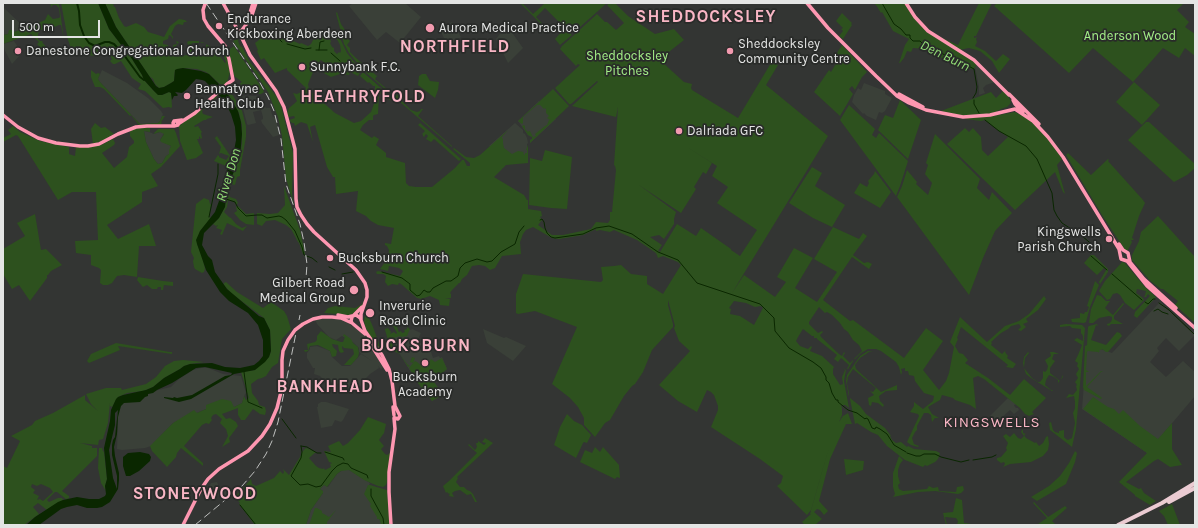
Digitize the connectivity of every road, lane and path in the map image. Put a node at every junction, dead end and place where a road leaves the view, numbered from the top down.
1 (254, 3) edge
2 (807, 3) edge
3 (906, 3) edge
4 (206, 4) edge
5 (222, 4) edge
6 (238, 28) junction
7 (240, 36) junction
8 (1009, 94) junction
9 (1014, 107) junction
10 (3, 115) edge
11 (1042, 128) junction
12 (1125, 252) junction
13 (1120, 255) junction
14 (1128, 257) junction
15 (1125, 261) junction
16 (364, 306) junction
17 (354, 315) junction
18 (361, 320) junction
19 (353, 324) junction
20 (1195, 327) edge
21 (367, 335) junction
22 (280, 396) junction
23 (397, 416) junction
24 (1195, 484) edge
25 (183, 525) edge
26 (392, 525) edge
27 (1118, 525) edge
28 (1123, 525) edge

1 - 6 main road
1 - 7 main road
2 - 9 main road
3 - 8 main road
4 - 10 main road
5 - 6 main road
5 - 7 main road
6 - 7 main road
7 - 16 main road
7 - 17 main road
8 - 9 main road
8 - 11 main road
9 - 11 main road
9 - 13 main road
11 - 12 main road
12 - 13 main road
12 - 14 main road
13 - 15 main road
14 - 15 main road
14 - 20 main road
15 - 20 main road
16 - 18 main road
16 - 21 main road
17 - 18 main road
17 - 19 main road
17 - 22 main road
18 - 19 main road
18 - 21 main road
19 - 22 main road
19 - 23 main road
21 - 23 main road
22 - 25 main road
23 - 26 main road
24 - 27 highway
24 - 28 highway

